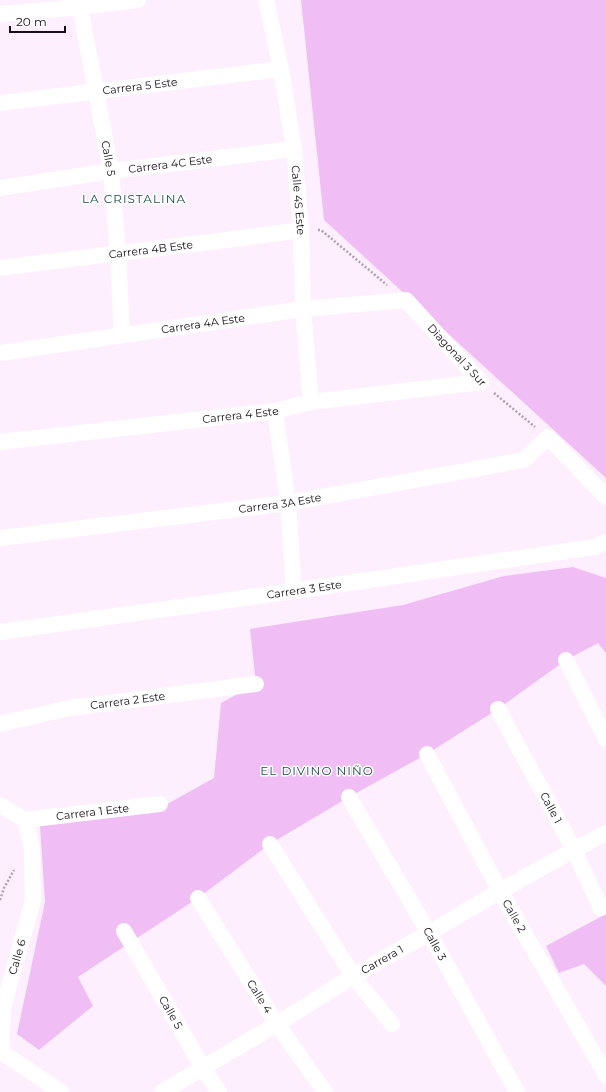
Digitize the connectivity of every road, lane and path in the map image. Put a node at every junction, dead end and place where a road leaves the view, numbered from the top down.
1 (138, 0) edge
2 (266, 0) edge
3 (80, 7) junction
4 (0, 14) edge
5 (281, 69) junction
6 (97, 92) junction
7 (0, 103) edge
8 (294, 149) junction
9 (111, 171) junction
10 (0, 188) edge
11 (301, 230) junction
12 (118, 253) junction
13 (0, 268) edge
14 (406, 300) junction
15 (303, 309) junction
16 (122, 335) junction
17 (0, 354) edge
18 (481, 382) junction
19 (311, 402) junction
20 (275, 411) junction
21 (548, 437) junction
22 (0, 442) edge
23 (606, 496) edge
24 (288, 503) junction
25 (0, 538) edge
26 (606, 542) edge
27 (294, 591) junction
28 (0, 632) edge
29 (566, 660) dead end
30 (256, 684) dead end
31 (498, 709) dead end
32 (0, 724) edge
33 (606, 739) edge
34 (427, 754) dead end
35 (349, 797) dead end
36 (160, 804) dead end
37 (0, 805) edge
38 (25, 820) junction
39 (606, 833) edge
40 (270, 844) dead end
41 (574, 850) junction
42 (500, 891) junction
43 (198, 898) dead end
44 (601, 908) dead end
45 (124, 932) dead end
46 (429, 934) junction
47 (353, 976) junction
48 (276, 1024) junction
49 (392, 1024) dead end
50 (1, 1051) edge
51 (203, 1068) junction
52 (606, 1075) edge
53 (61, 1092) edge
54 (162, 1092) edge
55 (219, 1092) edge
56 (325, 1092) edge
57 (517, 1092) edge

1 - 3 street
2 - 5 street, Calle 4S Este
3 - 4 street
3 - 6 street, Calle 5
5 - 6 street, Carrera 5 Este
5 - 8 street, Calle 4S Este
6 - 7 street, Carrera 5 Este
6 - 9 street, Calle 5
8 - 9 street, Carrera 4C Este
8 - 11 street, Calle 4S Este
9 - 10 street, Carrera 4C Este
9 - 12 street, Calle 5
11 - 12 street, Carrera 4B Este
11 - 14 path
11 - 15 street, Calle 4S Este
12 - 13 street, Carrera 4B Este
12 - 16 street, Calle 5
14 - 15 street, Carrera 4A Este
14 - 18 street, Diagonal 3 Sur
15 - 16 street, Carrera 4A Este
15 - 19 street, Calle 4S Este
16 - 17 street, Carrera 4A Este
18 - 19 street, Carrera 4 Este
18 - 21 path, Diagonal 3 Sur
19 - 20 street, Carrera 4 Este
20 - 22 street, Carrera 4 Este
20 - 24 street
21 - 23 street
21 - 24 street, Carrera 3A Este
24 - 25 street, Carrera 3A Este
24 - 27 street
26 - 27 street, Carrera 3 Este
27 - 28 street, Carrera 3 Este
29 - 33 street
30 - 32 street, Carrera 2 Este
31 - 41 street, Calle 1
34 - 42 street, Calle 2
35 - 46 street, Calle 3
36 - 38 street, Carrera 1 Este
37 - 38 street
38 - 50 street, Calle 6
39 - 41 street, Carrera 1
40 - 47 street
41 - 42 street, Carrera 1
41 - 44 street, Calle 1
42 - 46 street, Carrera 1
42 - 52 street, Calle 2
43 - 48 street, Calle 4
45 - 51 street, Calle 5
46 - 47 street, Carrera 1
46 - 57 street, Calle 3
47 - 48 street, Carrera 1
47 - 49 street
48 - 51 street, Carrera 1
48 - 56 street, Calle 4
50 - 53 street, Calle 6
51 - 54 street, Carrera 1
51 - 55 street, Calle 5

